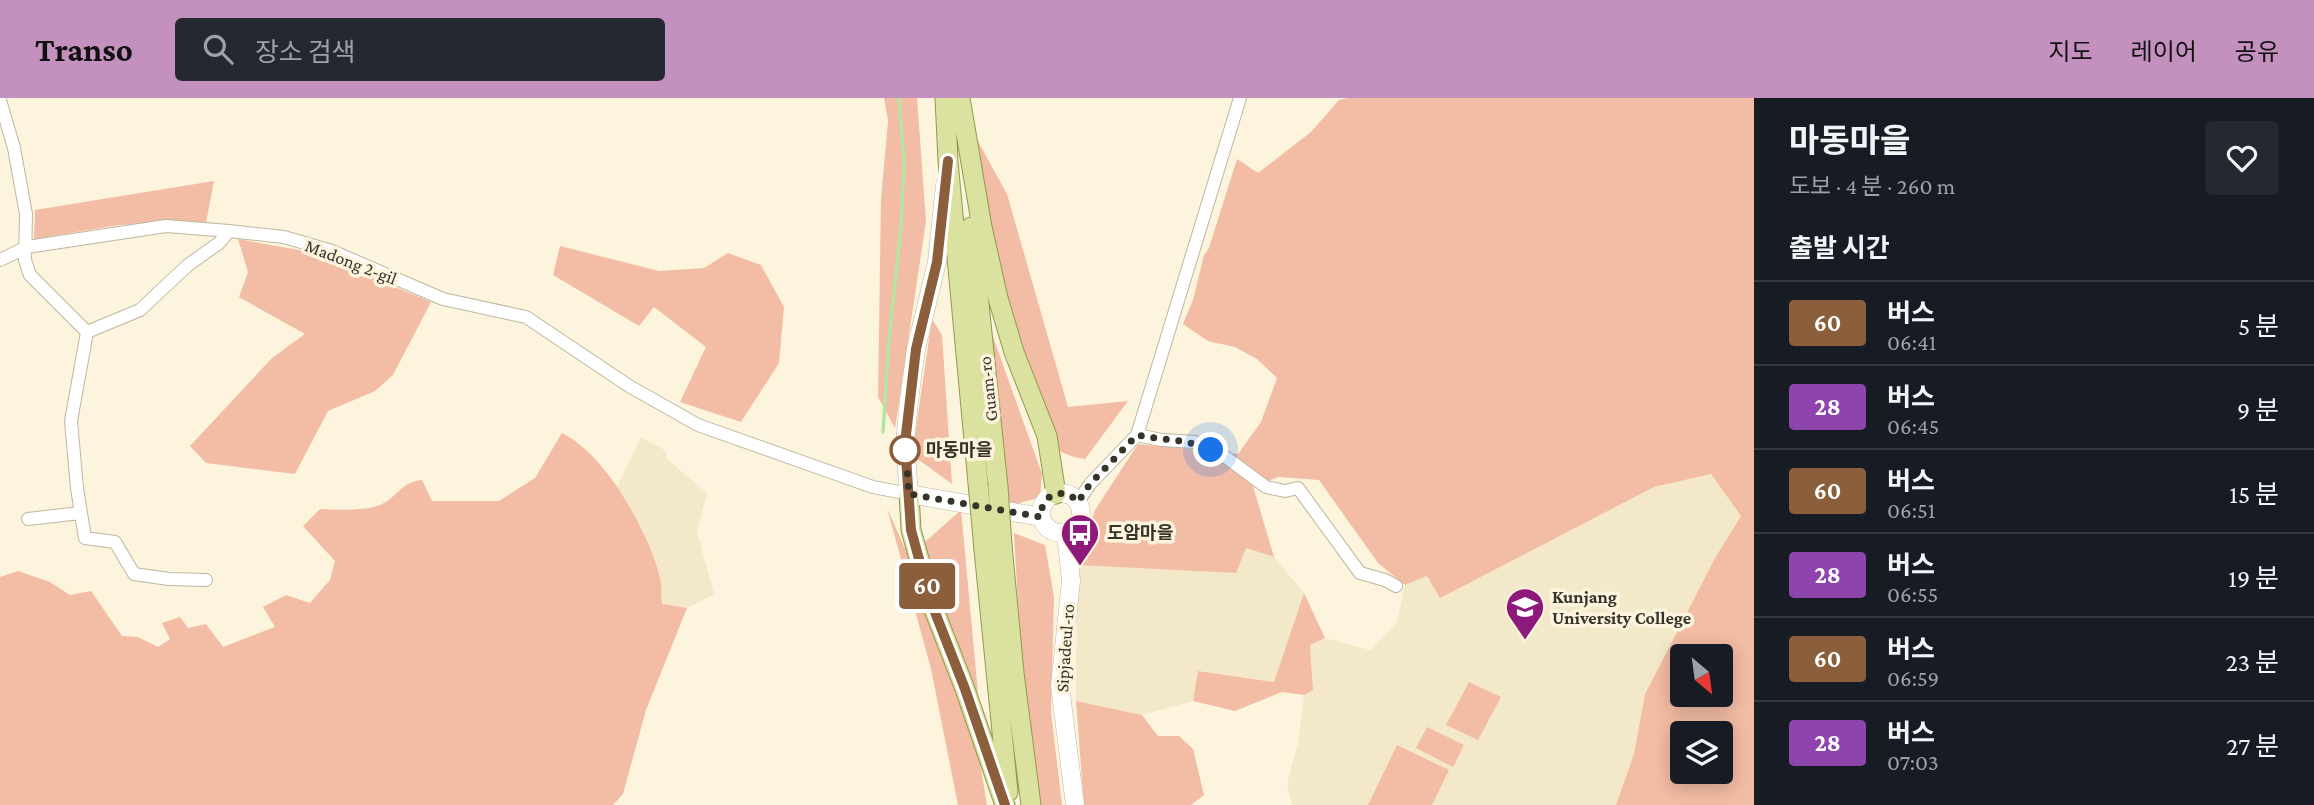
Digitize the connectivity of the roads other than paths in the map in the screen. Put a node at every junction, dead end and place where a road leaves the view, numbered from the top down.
1 (945, 98) edge
2 (959, 98) edge
3 (1240, 98) edge
4 (0, 100) edge
5 (948, 161) junction
6 (229, 230) junction
7 (27, 247) junction
8 (0, 260) edge
9 (86, 332) junction
10 (1137, 435) junction
11 (988, 485) junction
12 (909, 494) junction
13 (1056, 494) junction
14 (1078, 502) junction
15 (80, 513) junction
16 (1041, 517) junction
17 (28, 519) dead end
18 (1066, 533) junction
19 (993, 547) junction
20 (206, 580) dead end
21 (1396, 586) dead end
22 (1007, 805) edge
23 (1031, 805) edge
24 (1075, 805) edge

1 - 5 main road, Guam-ro
2 - 11 main road, Guam-ro
2 - 13 main road
3 - 10 street
4 - 7 street
5 - 11 main road, Guam-ro
5 - 12 street
6 - 7 street, Madong 2-gil
6 - 9 street
6 - 12 street, Madong 2-gil
7 - 8 street, Madong 2-gil
7 - 9 street
9 - 15 street
10 - 14 street
10 - 21 street
11 - 19 main road, Guam-ro, bridge
12 - 16 street
12 - 22 main road
13 - 14 street
13 - 16 street
14 - 18 street
15 - 17 street
15 - 20 street
16 - 18 street
18 - 24 street, Sipjadeul-ro
19 - 22 main road, Guam-ro
19 - 23 main road, Guam-ro

